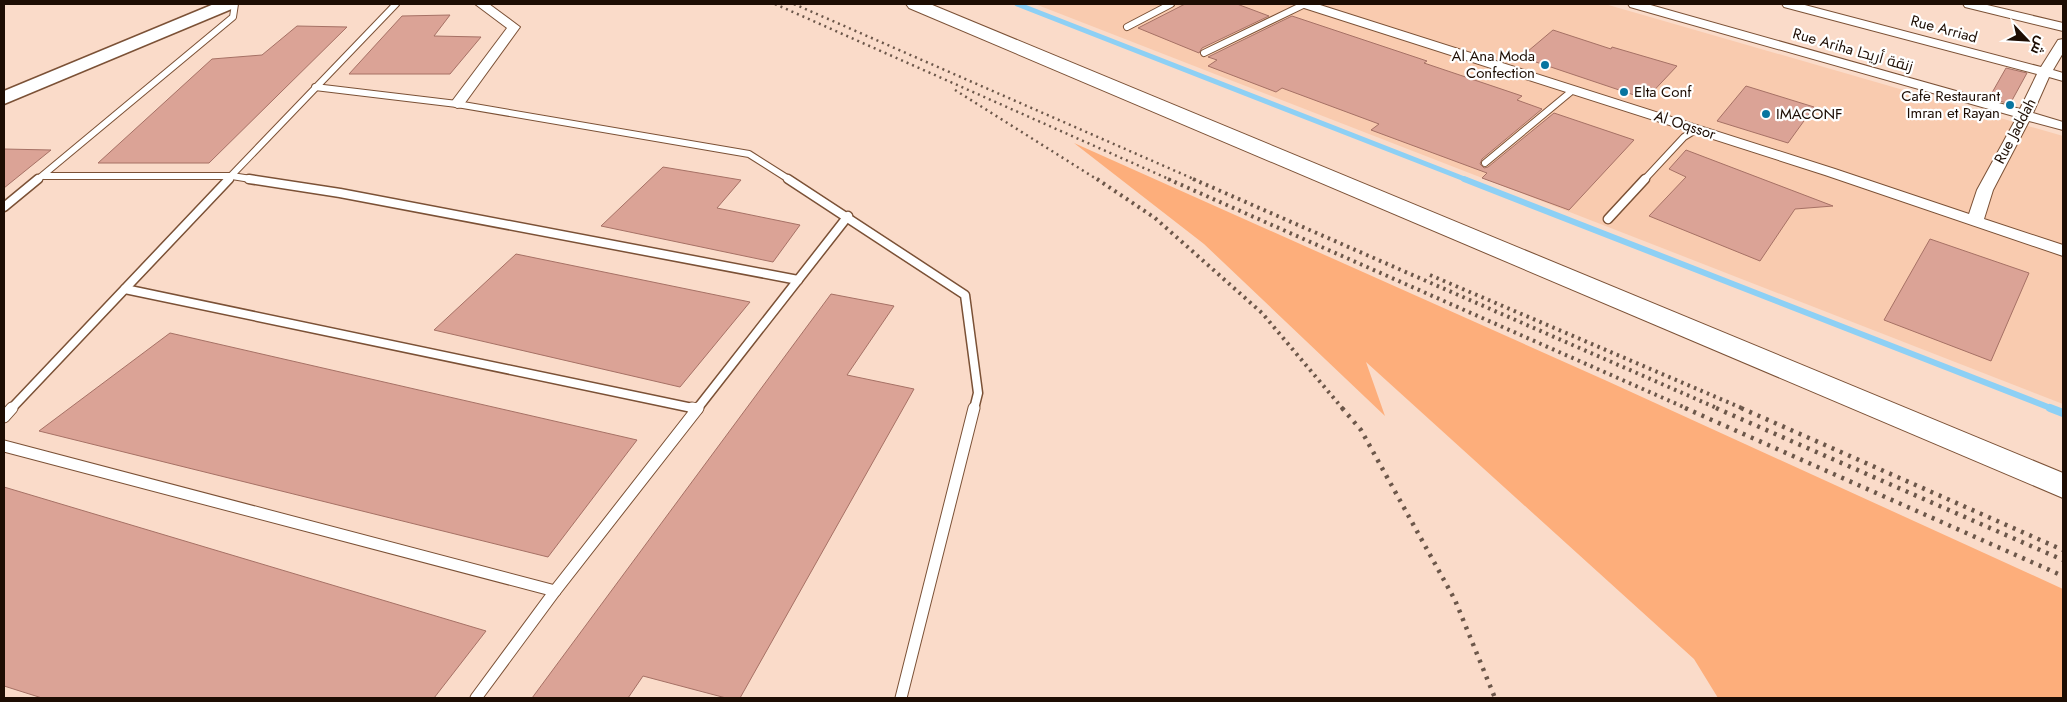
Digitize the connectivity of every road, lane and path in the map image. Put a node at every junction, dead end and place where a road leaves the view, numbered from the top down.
1 (228, 4) edge
2 (235, 4) edge
3 (396, 4) edge
4 (481, 4) edge
5 (915, 4) edge
6 (1171, 4) edge
7 (1305, 4) edge
8 (1634, 4) edge
9 (1788, 4) edge
10 (1969, 4) edge
11 (1127, 26) dead end
12 (2063, 27) edge
13 (2063, 43) edge
14 (1204, 53) dead end
15 (2045, 72) junction
16 (2063, 77) edge
17 (315, 87) junction
18 (1573, 90) junction
19 (4, 98) edge
20 (457, 104) junction
21 (2025, 115) junction
22 (2063, 126) edge
23 (1697, 129) junction
24 (1485, 162) dead end
25 (44, 176) junction
26 (232, 176) junction
27 (4, 208) edge
28 (848, 216) junction
29 (1608, 219) dead end
30 (1975, 222) junction
31 (2063, 251) edge
32 (798, 280) junction
33 (125, 289) junction
34 (697, 409) junction
35 (4, 417) edge
36 (4, 446) edge
37 (2063, 486) edge
38 (555, 591) junction
39 (476, 698) edge
40 (901, 698) edge

1 - 19 street
2 - 25 lane
3 - 17 lane
4 - 20 street
5 - 37 main road
6 - 11 lane
7 - 14 lane
7 - 18 street, Al Oqssor
8 - 21 street, Rue Ariha زنقة أريحا
9 - 15 street, Rue Arriad
10 - 12 street
13 - 15 street, Rue Jaddah
15 - 16 street, Rue Arriad
15 - 21 street, Rue Jaddah
17 - 20 lane
17 - 26 lane
18 - 23 street, Al Oqssor
18 - 24 lane
20 - 28 lane
21 - 22 street, Rue Ariha زنقة أريحا
21 - 30 street, Rue Jaddah
23 - 29 lane
23 - 30 street, Al Oqssor
25 - 26 lane
25 - 27 lane
26 - 32 lane
26 - 33 lane
28 - 32 lane
28 - 40 lane
30 - 31 street, Al Oqssor
32 - 34 lane
33 - 34 lane
33 - 35 lane
34 - 38 lane
36 - 38 lane
38 - 39 lane

